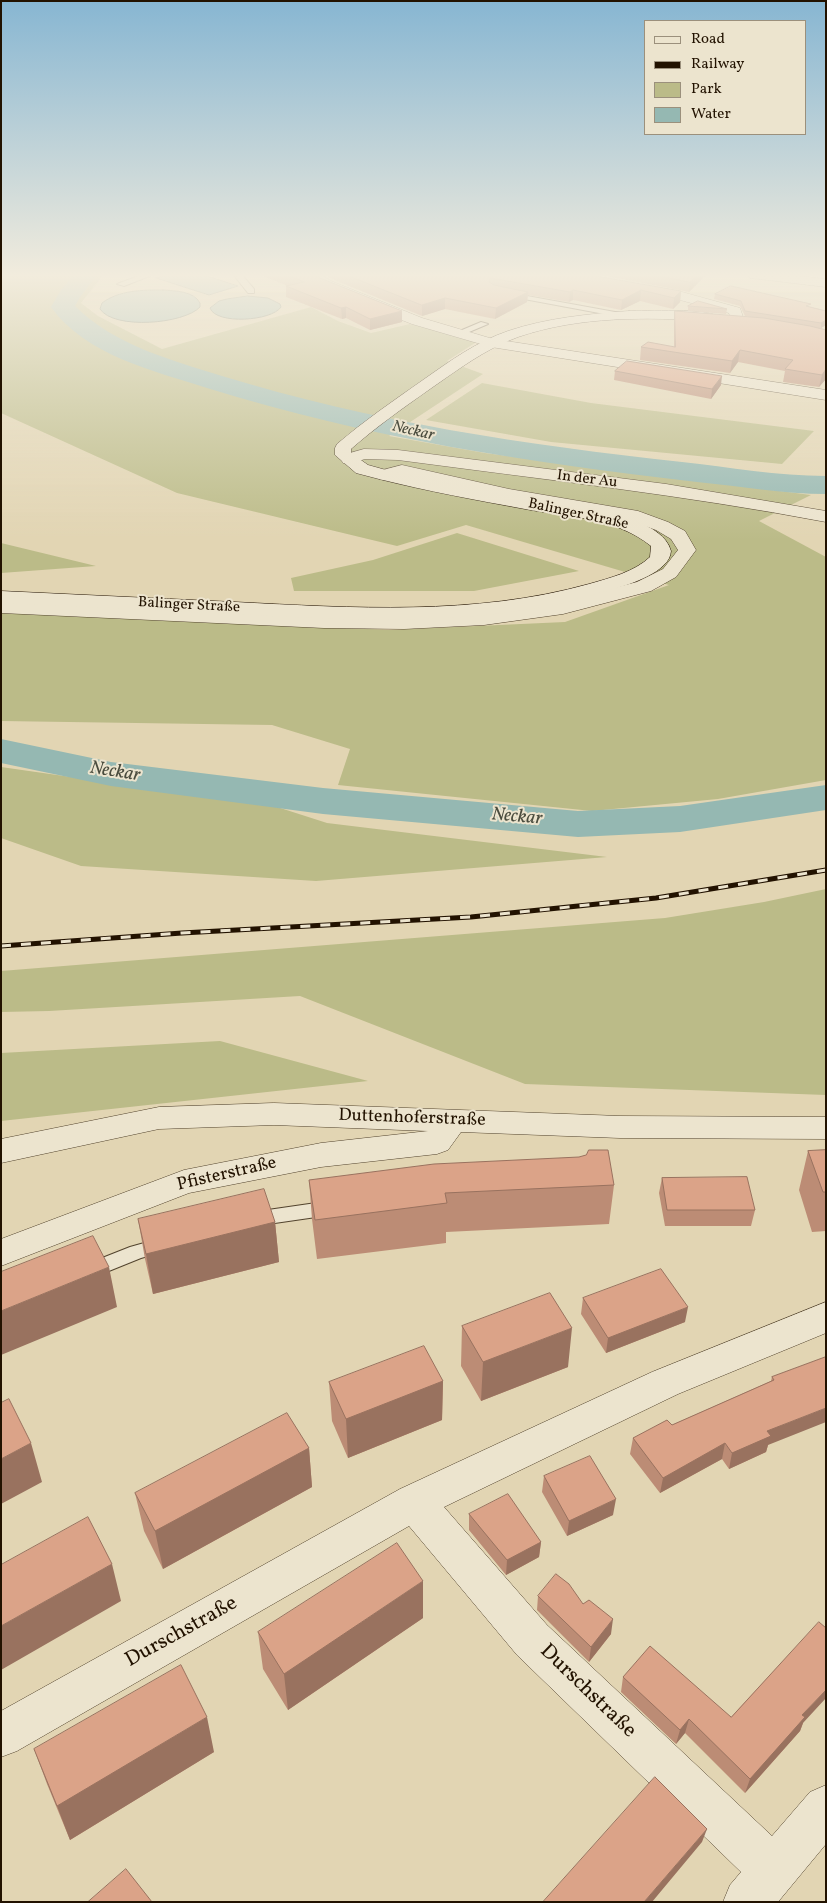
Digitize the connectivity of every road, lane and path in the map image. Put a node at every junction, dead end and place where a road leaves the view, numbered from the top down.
1 (457, 363) edge
2 (612, 363) edge
3 (826, 395) edge
4 (349, 459) junction
5 (385, 475) junction
6 (826, 517) edge
7 (1, 597) edge
8 (1, 607) edge
9 (453, 1120) junction
10 (826, 1128) edge
11 (1, 1151) edge
12 (344, 1206) edge
13 (240, 1223) edge
14 (174, 1242) edge
15 (1, 1253) edge
16 (74, 1277) edge
17 (826, 1317) edge
18 (414, 1502) junction
19 (1, 1735) edge
20 (826, 1808) edge
21 (760, 1886) edge

1 - 4 street
2 - 3 street
4 - 5 street, Balinger Straße
4 - 6 street, In der Au
5 - 7 street, Balinger Straße
5 - 8 street
9 - 10 street, Duttenhoferstraße
9 - 11 street, Duttenhoferstraße
9 - 15 street, Pfisterstraße
12 - 13 lane
14 - 16 lane
17 - 18 street, Durschstraße
18 - 19 street, Durschstraße
18 - 21 street, Durschstraße
20 - 21 street

